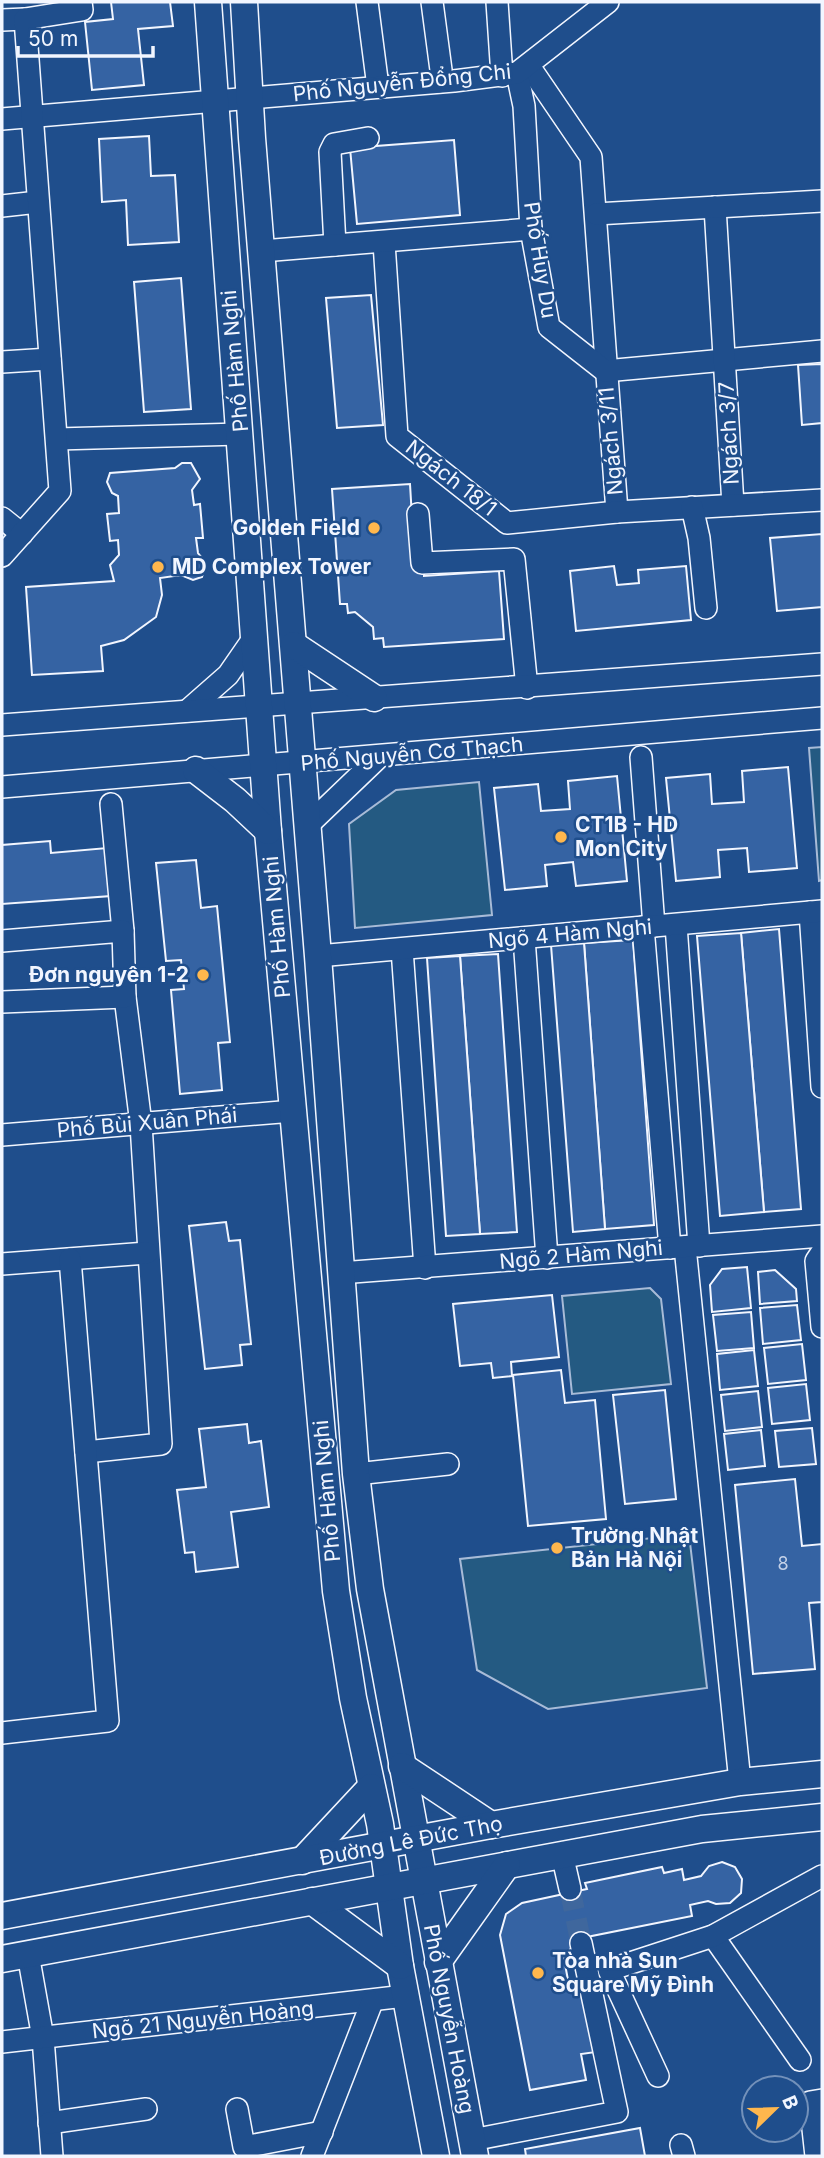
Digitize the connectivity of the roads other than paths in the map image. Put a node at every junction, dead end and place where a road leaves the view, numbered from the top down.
1 (81, 2) edge
2 (208, 2) edge
3 (244, 2) edge
4 (367, 2) edge
5 (432, 2) edge
6 (497, 2) edge
7 (608, 2) edge
8 (25, 19) junction
9 (2, 20) edge
10 (516, 72) junction
11 (439, 82) junction
12 (378, 87) junction
13 (252, 99) junction
14 (214, 102) junction
15 (31, 118) junction
16 (2, 119) edge
17 (368, 138) dead end
18 (822, 201) edge
19 (38, 202) junction
20 (2, 206) edge
21 (715, 207) junction
22 (596, 214) junction
23 (531, 229) junction
24 (384, 243) junction
25 (335, 245) junction
26 (262, 251) junction
27 (822, 351) edge
28 (50, 359) junction
29 (724, 360) junction
30 (2, 362) edge
31 (605, 371) junction
32 (240, 434) junction
33 (57, 439) junction
34 (822, 500) edge
35 (733, 505) junction
36 (692, 507) junction
37 (617, 512) junction
38 (418, 514) dead end
39 (2, 518) edge
40 (22, 534) junction
41 (2, 556) edge
42 (706, 608) dead end
43 (255, 636) junction
44 (293, 645) junction
45 (822, 664) edge
46 (527, 688) junction
47 (374, 698) junction
48 (298, 702) junction
49 (261, 704) junction
50 (187, 710) junction
51 (822, 718) edge
52 (2, 725) edge
53 (380, 756) junction
54 (641, 757) dead end
55 (302, 763) junction
56 (265, 766) junction
57 (197, 770) junction
58 (2, 787) edge
59 (111, 804) dead end
60 (307, 826) junction
61 (268, 831) junction
62 (816, 912) edge
63 (676, 925) junction
64 (648, 927) junction
65 (123, 931) junction
66 (524, 938) junction
67 (2, 941) edge
68 (401, 949) junction
69 (318, 956) junction
70 (125, 997) junction
71 (2, 1002) edge
72 (822, 1087) edge
73 (293, 1111) junction
74 (141, 1124) junction
75 (2, 1135) edge
76 (822, 1236) edge
77 (685, 1247) junction
78 (822, 1252) edge
79 (147, 1253) junction
80 (547, 1258) junction
81 (70, 1259) junction
82 (2, 1264) edge
83 (425, 1268) junction
84 (340, 1273) junction
85 (822, 1327) edge
86 (352, 1422) junction
87 (321, 1426) junction
88 (86, 1452) junction
89 (448, 1464) dead end
90 (356, 1474) junction
91 (2, 1733) edge
92 (402, 1766) junction
93 (822, 1773) edge
94 (740, 1782) junction
95 (371, 1787) junction
96 (822, 1817) edge
97 (491, 1825) junction
98 (417, 1841) junction
99 (383, 1847) junction
100 (562, 1854) junction
101 (302, 1861) junction
102 (507, 1865) junction
103 (422, 1881) junction
104 (819, 1886) edge
105 (388, 1887) junction
106 (570, 1889) tunnel mouth
107 (312, 1901) junction
108 (2, 1916) edge
109 (713, 1936) junction
110 (581, 1943) tunnel mouth
111 (28, 1954) junction
112 (2, 1959) edge
113 (438, 1962) junction
114 (400, 1966) junction
115 (405, 1996) junction
116 (372, 2002) junction
117 (43, 2038) junction
118 (2, 2042) edge
119 (800, 2060) dead end
120 (658, 2076) dead end
121 (822, 2100) edge
122 (146, 2109) dead end
123 (237, 2109) dead end
124 (49, 2123) junction
125 (322, 2132) junction
126 (473, 2148) edge
127 (52, 2156) edge
128 (312, 2156) edge
129 (436, 2156) edge
130 (816, 2156) edge

1 - 8 street
2 - 14 main road, Phố Hàm Nghi
3 - 13 main road, Phố Hàm Nghi
4 - 12 street
5 - 11 street
6 - 10 street, Phố Huy Du
7 - 10 street, Phố Nguyễn Đổng Chi
8 - 9 street
8 - 15 street
10 - 11 street, Phố Nguyễn Đổng Chi
10 - 22 street, Ngách 3/11
10 - 23 street, Phố Huy Du
11 - 12 street, Phố Nguyễn Đổng Chi
12 - 13 street, Phố Nguyễn Đổng Chi
13 - 14 street, Phố Nguyễn Đổng Chi
13 - 26 main road, Phố Hàm Nghi
14 - 15 street, Phố Nguyễn Đổng Chi
14 - 32 main road, Phố Hàm Nghi
15 - 16 street, Phố Nguyễn Đổng Chi
15 - 19 street
17 - 25 street
18 - 21 street
19 - 20 street
19 - 28 street
21 - 22 street
21 - 29 street, Ngách 3/7
22 - 31 street, Ngách 3/11
23 - 24 street
23 - 31 street, Phố Huy Du
24 - 25 street
24 - 37 street, Ngách 18/1
25 - 26 street
26 - 44 main road, Phố Hàm Nghi
27 - 29 street
28 - 30 street
28 - 33 street
29 - 31 street
29 - 35 street, Ngách 3/7
31 - 37 street, Ngách 3/11
32 - 33 street
32 - 43 main road, Phố Hàm Nghi
33 - 40 street
34 - 35 street, Ngách 18/1
35 - 36 street, Ngách 18/1
36 - 37 street, Ngách 18/1
36 - 42 street
38 - 46 street
39 - 40 street
40 - 41 street
43 - 49 main road, Phố Hàm Nghi
43 - 50 street
44 - 47 main road
44 - 48 main road, Phố Hàm Nghi
45 - 46 street
46 - 47 street
47 - 48 street
48 - 49 street
48 - 55 main road, Phố Hàm Nghi
49 - 50 street
49 - 56 main road, Phố Hàm Nghi
50 - 52 street
51 - 53 street, Phố Nguyễn Cơ Thạch
53 - 55 street, Phố Nguyễn Cơ Thạch
53 - 60 street
54 - 64 street
55 - 56 street, Phố Nguyễn Cơ Thạch
55 - 60 main road, Phố Hàm Nghi
56 - 57 street, Phố Nguyễn Cơ Thạch
56 - 61 main road, Phố Hàm Nghi
57 - 58 street, Phố Nguyễn Cơ Thạch
57 - 61 main road
59 - 65 street
60 - 69 main road, Phố Hàm Nghi
61 - 73 main road, Phố Hàm Nghi
62 - 63 street, Ngõ 4 Hàm Nghi
62 - 72 street
63 - 64 street, Ngõ 4 Hàm Nghi
63 - 77 street
64 - 66 street, Ngõ 4 Hàm Nghi
64 - 77 street
65 - 67 street
65 - 70 street
66 - 68 street, Ngõ 4 Hàm Nghi
66 - 80 street
68 - 69 street, Ngõ 4 Hàm Nghi
68 - 83 street
69 - 84 main road, Phố Hàm Nghi
70 - 71 street
70 - 74 street
73 - 74 street, Phố Bùi Xuân Phái
73 - 87 main road, Phố Hàm Nghi
74 - 75 street, Phố Bùi Xuân Phái
74 - 79 street
76 - 77 street, Ngõ 2 Hàm Nghi
77 - 80 street, Ngõ 2 Hàm Nghi
77 - 94 street
78 - 85 street
79 - 81 street
79 - 88 street
80 - 83 street, Ngõ 2 Hàm Nghi
81 - 82 street
81 - 88 street
83 - 84 street, Ngõ 2 Hàm Nghi
84 - 86 main road, Phố Hàm Nghi
86 - 87 street
86 - 90 main road, Phố Hàm Nghi
87 - 95 main road, Phố Hàm Nghi
88 - 91 street
89 - 90 street
90 - 92 main road, Phố Hàm Nghi
92 - 97 main road
92 - 98 main road, Phố Hàm Nghi
93 - 94 main road, Đường Lê Đức Thọ
94 - 97 main road, Đường Lê Đức Thọ
95 - 99 main road, Phố Hàm Nghi
95 - 101 main road
96 - 100 main road, Đường Lê Đức Thọ
97 - 98 main road, Đường Lê Đức Thọ
98 - 99 main road, Đường Lê Đức Thọ
98 - 103 main road, Phố Nguyễn Hoàng
99 - 101 main road, Đường Lê Đức Thọ
99 - 105 main road, Phố Nguyễn Hoàng
100 - 102 main road, Đường Lê Đức Thọ
100 - 106 street
101 - 108 main road, Đường Lê Đức Thọ
102 - 103 main road, Đường Lê Đức Thọ
102 - 113 main road
103 - 105 main road, Đường Lê Đức Thọ
103 - 113 main road, Phố Nguyễn Hoàng
104 - 109 street
105 - 107 main road, Đường Lê Đức Thọ
105 - 114 main road, Phố Nguyễn Hoàng
107 - 111 main road, Đường Lê Đức Thọ
107 - 114 main road
109 - 119 street
109 - 120 street
110 - 126 street
111 - 112 main road, Đường Lê Đức Thọ
111 - 117 street
113 - 126 main road, Phố Nguyễn Hoàng
114 - 115 main road, Phố Nguyễn Hoàng
115 - 116 street, Ngõ 21 Nguyễn Hoàng
115 - 129 main road, Phố Nguyễn Hoàng
116 - 117 street, Ngõ 21 Nguyễn Hoàng
116 - 125 street
117 - 118 street, Ngõ 21 Nguyễn Hoàng
117 - 124 street
121 - 130 street
122 - 124 street
123 - 125 street
124 - 127 street
125 - 128 street

